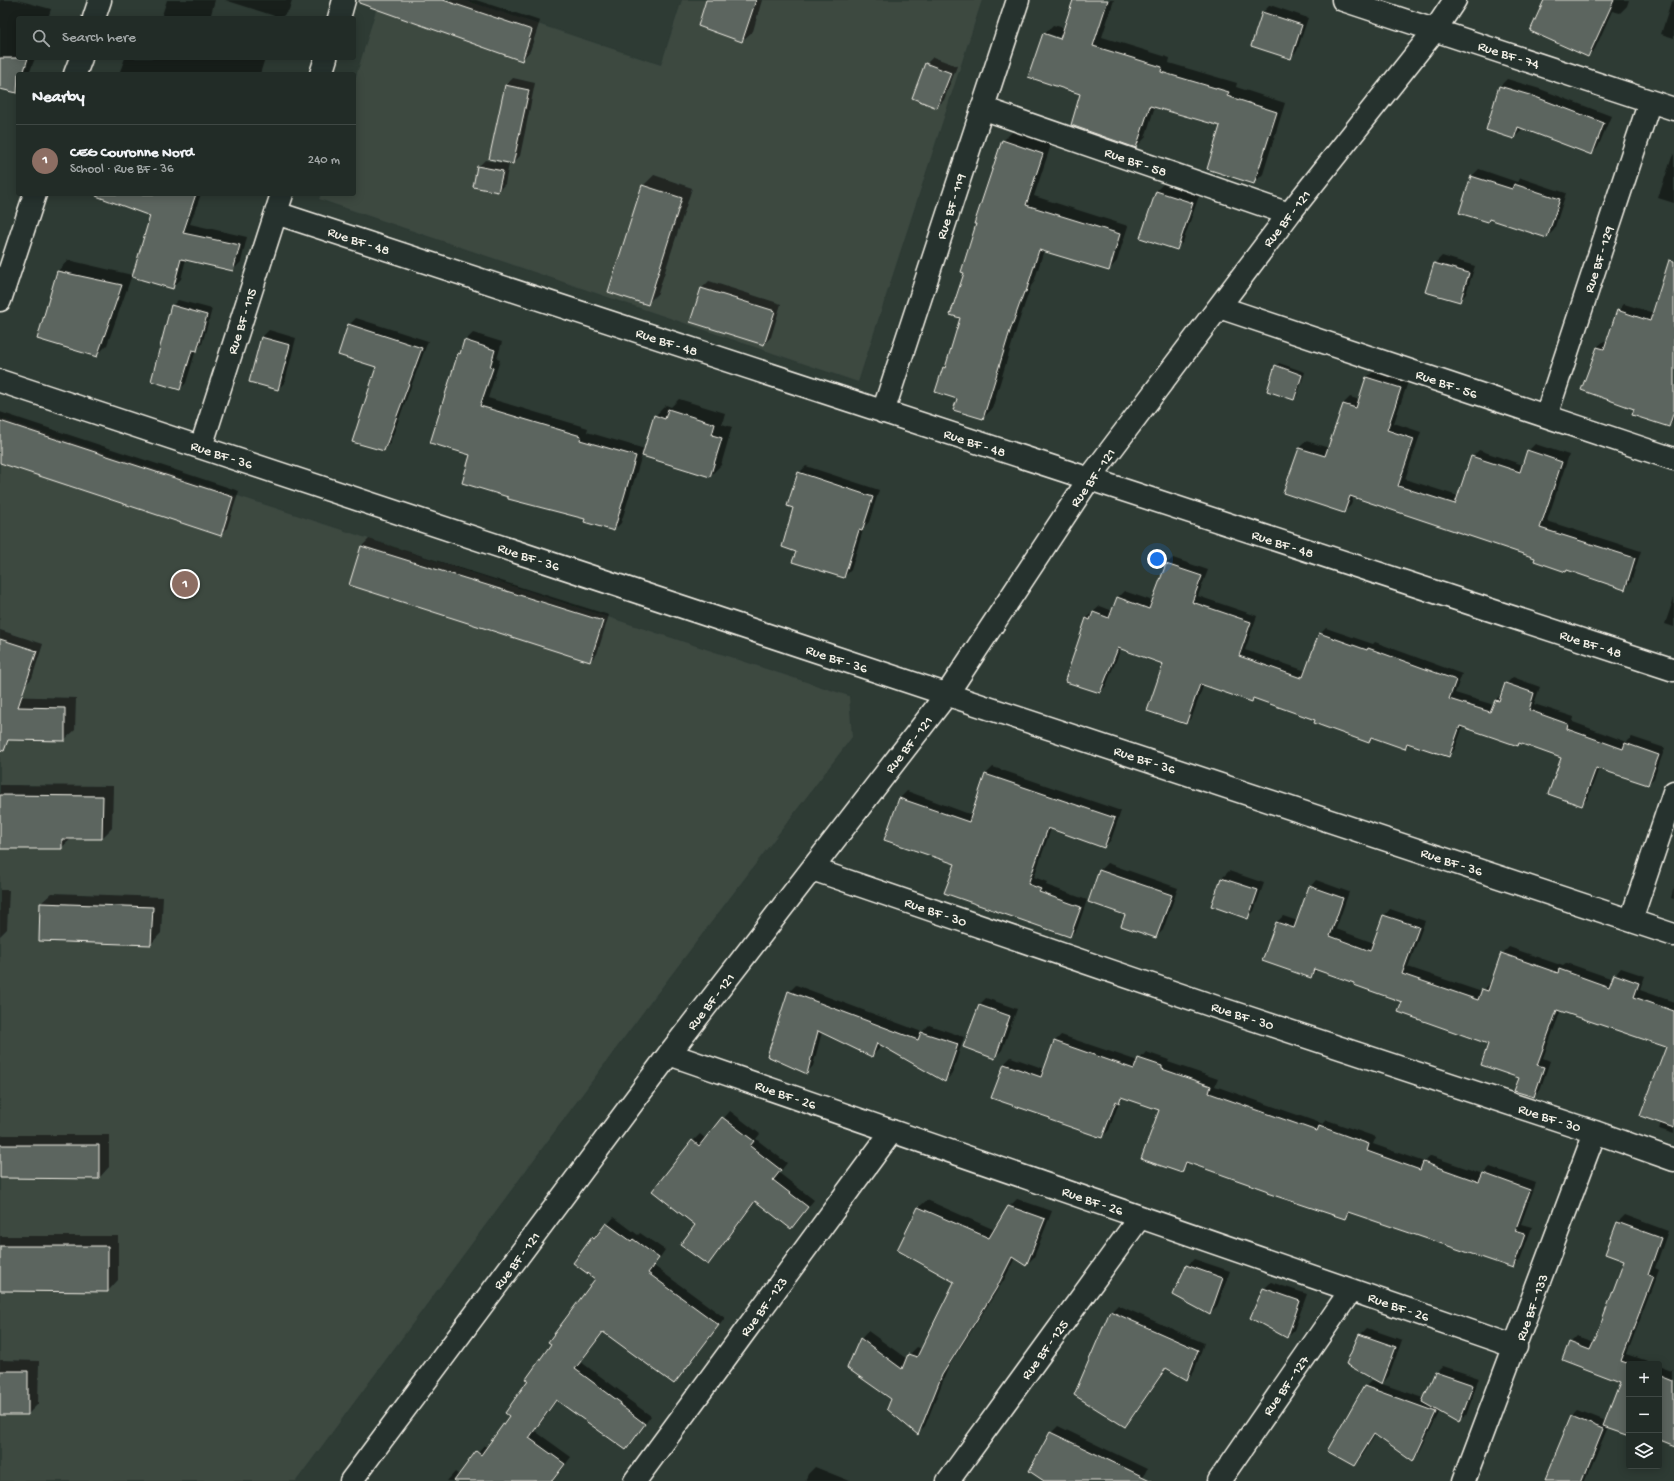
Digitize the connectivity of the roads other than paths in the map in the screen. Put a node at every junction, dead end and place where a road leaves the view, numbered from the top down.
1 (100, 0) edge
2 (344, 0) edge
3 (1018, 0) edge
4 (1343, 0) edge
5 (1455, 0) edge
6 (95, 16) edge
7 (340, 16) edge
8 (1435, 30) junction
9 (80, 60) edge
10 (325, 60) edge
11 (76, 72) edge
12 (322, 72) edge
13 (1650, 101) junction
14 (982, 108) junction
15 (1674, 109) edge
16 (34, 196) edge
17 (279, 204) edge
18 (1289, 214) junction
19 (0, 300) edge
20 (1219, 307) junction
21 (0, 381) edge
22 (883, 412) junction
23 (1546, 416) junction
24 (201, 447) junction
25 (1674, 459) edge
26 (1089, 479) junction
27 (1674, 670) edge
28 (947, 694) junction
29 (1674, 792) edge
30 (812, 869) junction
31 (1631, 920) junction
32 (1674, 934) edge
33 (669, 1054) junction
34 (892, 1131) junction
35 (1595, 1132) junction
36 (1674, 1160) edge
37 (1140, 1217) junction
38 (1351, 1290) junction
39 (1516, 1347) junction
40 (351, 1481) edge
41 (635, 1481) edge
42 (948, 1481) edge
43 (1219, 1481) edge
44 (1464, 1481) edge

1 - 6 street
2 - 7 street
3 - 14 street, Rue BF - 119
4 - 8 street, Rue BF - 74
5 - 8 street, Rue BF - 121
8 - 13 street, Rue BF - 74
8 - 18 street, Rue BF - 121
9 - 11 street
10 - 12 street
13 - 15 street, Rue BF - 74
13 - 23 street, Rue BF - 129
14 - 18 street, Rue BF - 58
14 - 22 street, Rue BF - 119
16 - 19 street
17 - 22 street, Rue BF - 48
17 - 24 street, Rue BF - 115
18 - 20 street, Rue BF - 121
20 - 23 street, Rue BF - 56
20 - 26 street, Rue BF - 121
21 - 24 street, Rue BF - 36
22 - 26 street, Rue BF - 48
23 - 25 street, Rue BF - 56
24 - 28 street, Rue BF - 36
26 - 27 street, Rue BF - 48
26 - 28 street, Rue BF - 121
28 - 30 street, Rue BF - 121
28 - 31 street, Rue BF - 36
29 - 31 street
30 - 33 street, Rue BF - 121
30 - 35 street, Rue BF - 30
31 - 32 street, Rue BF - 36
33 - 34 street, Rue BF - 26
33 - 40 street, Rue BF - 121
34 - 37 street, Rue BF - 26
34 - 41 street, Rue BF - 123
35 - 36 street, Rue BF - 30
35 - 39 street, Rue BF - 133
37 - 38 street, Rue BF - 26
37 - 42 street, Rue BF - 125
38 - 39 street, Rue BF - 26
38 - 43 street, Rue BF - 127
39 - 44 street, Rue BF - 133

